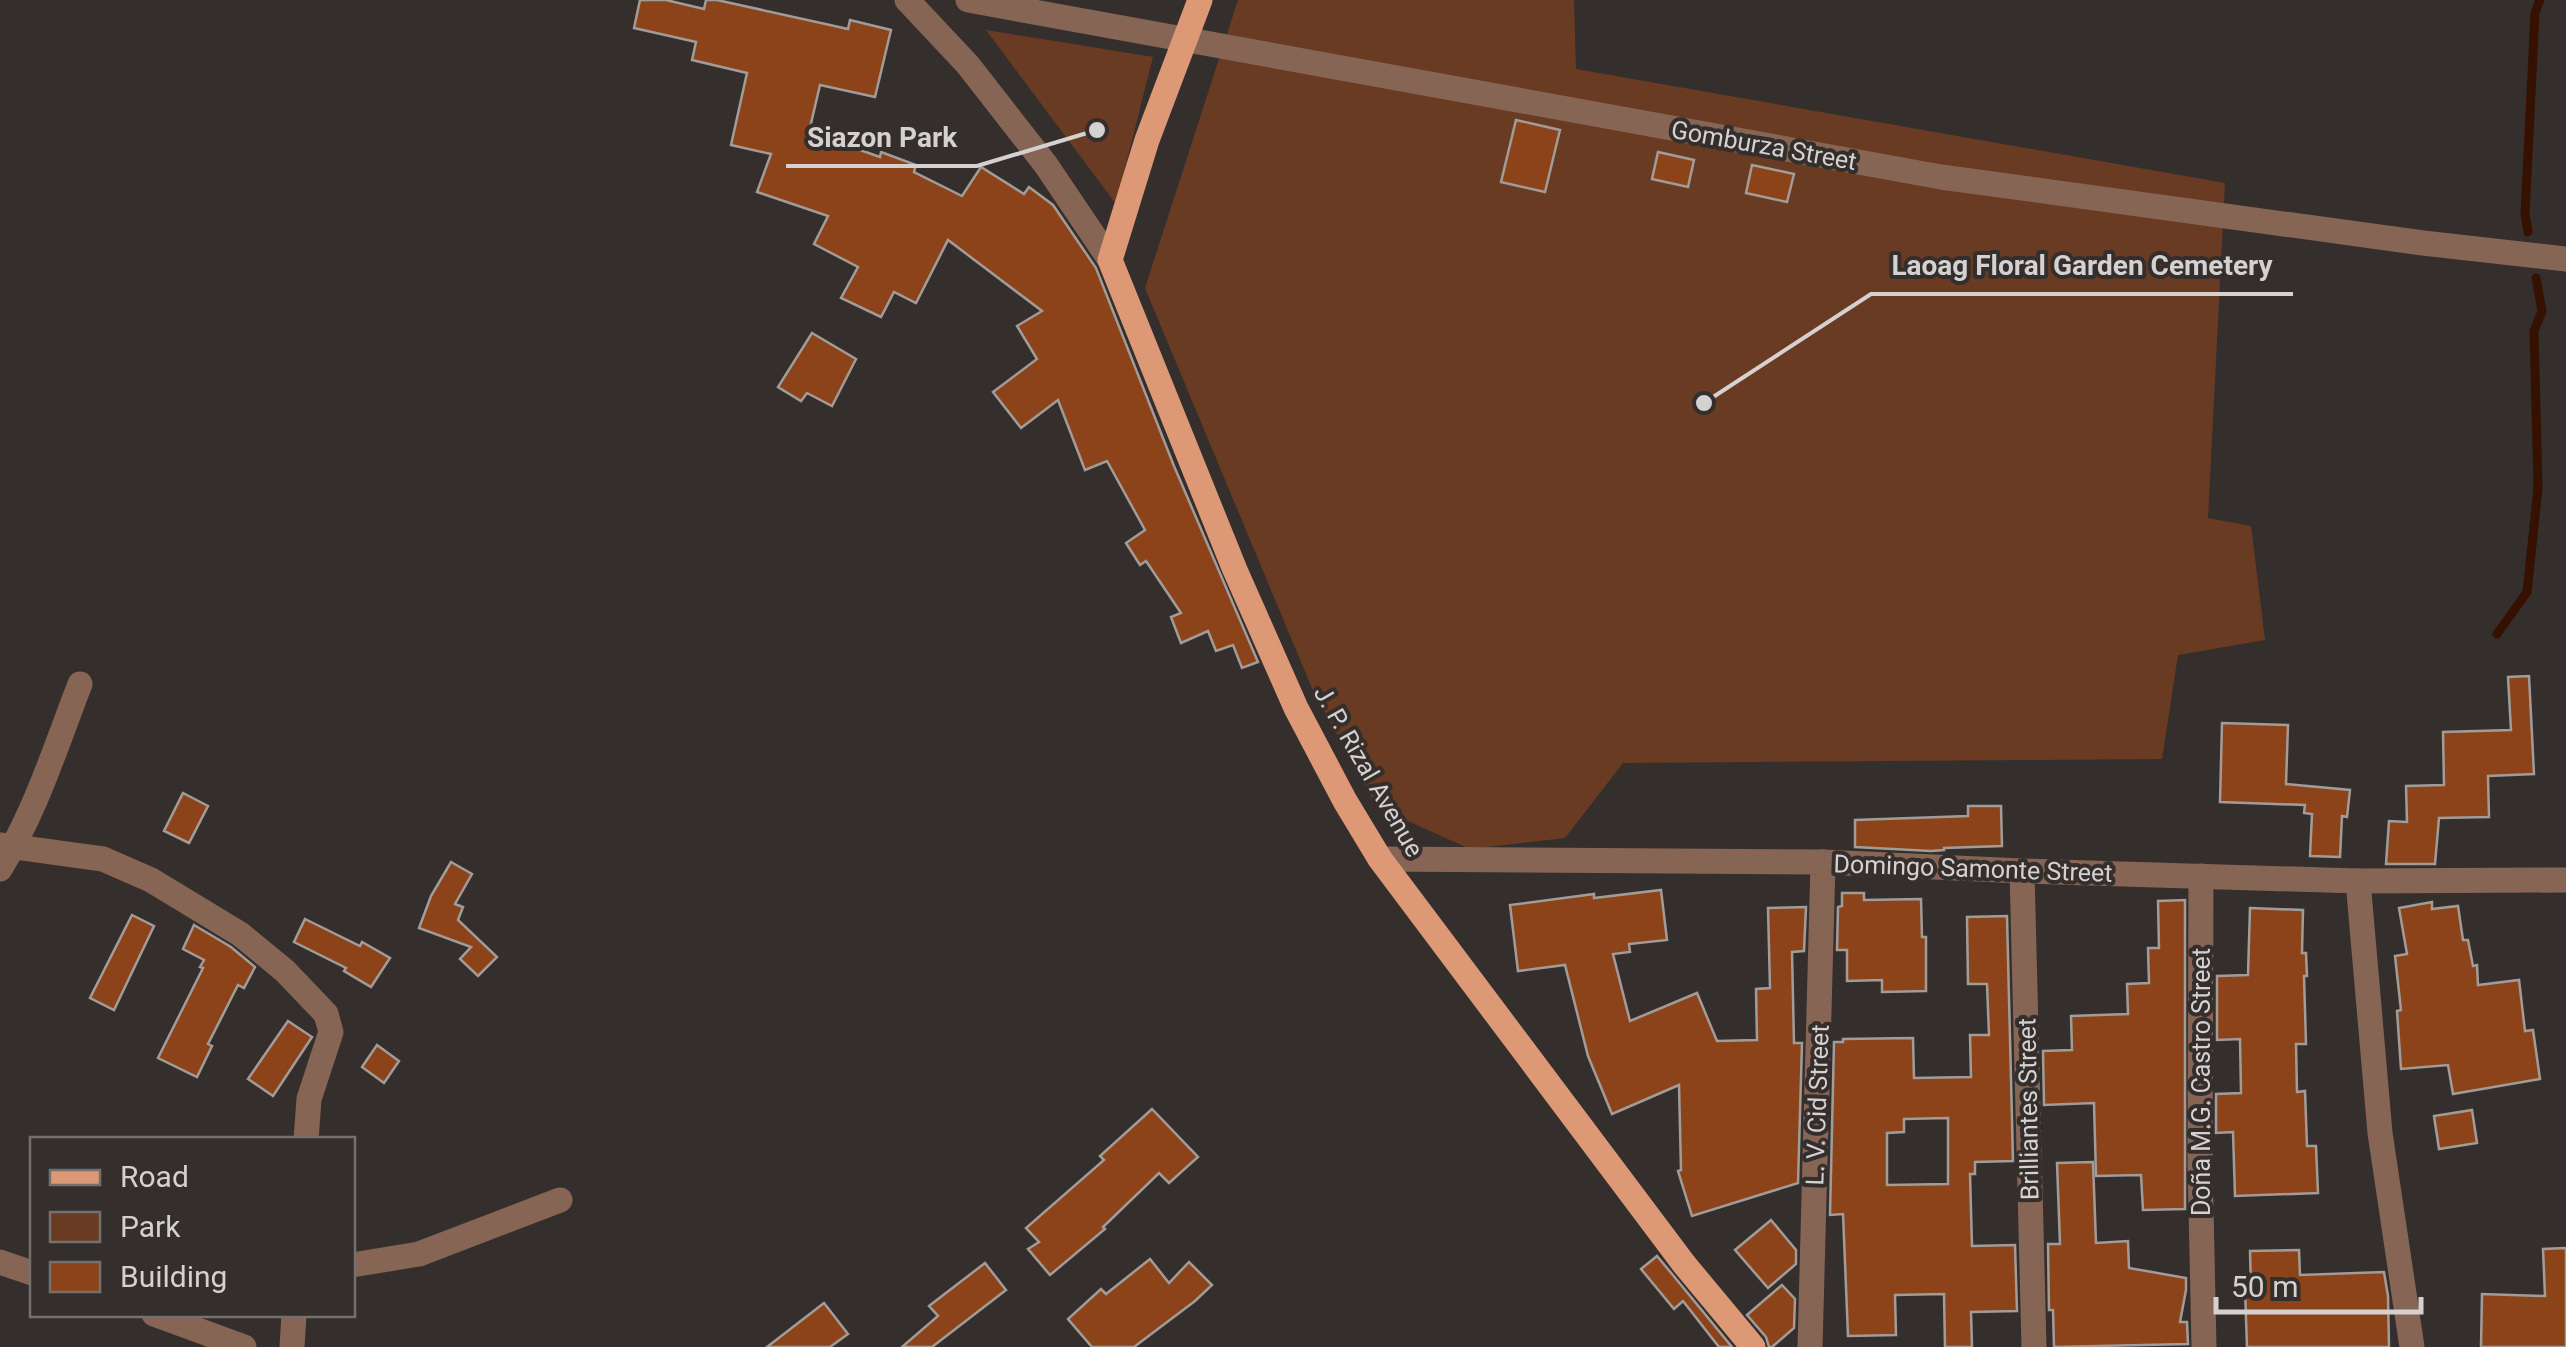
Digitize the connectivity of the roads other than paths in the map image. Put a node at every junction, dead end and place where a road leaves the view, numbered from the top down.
1 (907, 0) edge
2 (968, 0) edge
3 (1200, 0) edge
4 (1186, 40) junction
5 (2566, 259) edge
6 (1110, 260) junction
7 (80, 684) dead end
8 (4, 854) edge
9 (1380, 858) junction
10 (1823, 862) junction
11 (2022, 871) junction
12 (2202, 876) junction
13 (2566, 880) edge
14 (2358, 881) junction
15 (306, 1137) edge
16 (560, 1200) dead end
17 (0, 1262) edge
18 (355, 1264) edge
19 (30, 1272) edge
20 (162, 1317) edge
21 (294, 1317) edge
22 (244, 1347) edge
23 (292, 1347) edge
24 (1753, 1347) edge
25 (1810, 1347) edge
26 (2034, 1347) edge
27 (2204, 1347) edge
28 (2412, 1347) edge

1 - 6 street
2 - 4 street, Gomburza Street
3 - 4 main road
4 - 5 street, Gomburza Street
4 - 6 main road
6 - 9 main road, J. P. Rizal Avenue
7 - 8 street
8 - 15 street
9 - 10 street, Domingo Samonte Street
9 - 24 main road, J. P. Rizal Avenue
10 - 11 street, Domingo Samonte Street
10 - 25 street, L. V. Cid Street
11 - 12 street, Domingo Samonte Street
11 - 26 street, Brilliantes Street
12 - 14 street, Domingo Samonte Street
12 - 27 street, Doña M.G. Castro Street
13 - 14 street, Domingo Samonte Street
14 - 28 street
16 - 18 street
17 - 19 street
20 - 22 street
21 - 23 street

